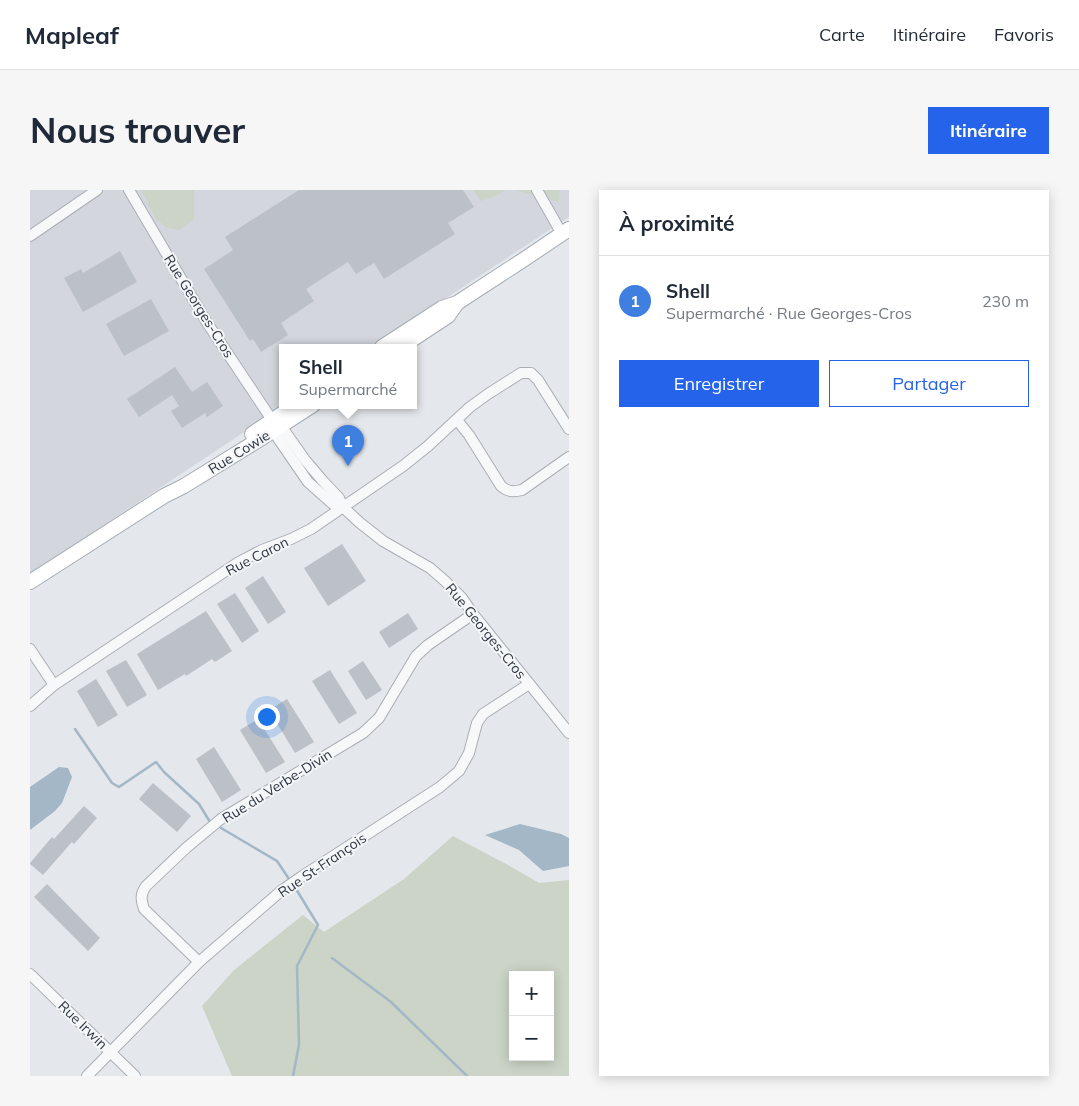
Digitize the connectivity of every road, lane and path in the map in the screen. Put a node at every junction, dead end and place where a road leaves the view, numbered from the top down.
1 (97, 190) edge
2 (129, 190) edge
3 (537, 190) edge
4 (565, 232) edge
5 (30, 236) edge
6 (457, 303) junction
7 (387, 344) edge
8 (406, 344) edge
9 (291, 409) edge
10 (306, 409) edge
11 (457, 420) junction
12 (275, 426) junction
13 (569, 429) edge
14 (569, 458) edge
15 (343, 507) junction
16 (30, 582) edge
17 (473, 614) junction
18 (30, 649) edge
19 (529, 684) junction
20 (54, 685) junction
21 (30, 706) edge
22 (569, 733) edge
23 (199, 962) junction
24 (30, 974) edge
25 (110, 1052) junction
26 (87, 1076) edge
27 (135, 1076) edge

1 - 5 street
2 - 12 street, Rue Georges-Cros
3 - 4 street
4 - 6 main road
6 - 7 main road
6 - 8 main road
9 - 12 main road, Rue Cowie
10 - 12 main road, Rue Cowie
11 - 13 street, Rue Caron
11 - 14 street
11 - 15 street, Rue Caron
12 - 15 street, Rue Georges-Cros
12 - 16 main road, Rue Cowie
15 - 17 street, Rue Georges-Cros
15 - 20 street, Rue Caron
17 - 19 street, Rue Georges-Cros
17 - 23 street, Rue du Verbe-Divin
18 - 20 street
19 - 22 street, Rue Georges-Cros
19 - 23 street, Rue St-François
20 - 21 street, Rue Caron
23 - 25 street, Rue St-François
24 - 25 street, Rue Irwin
25 - 26 street, Rue St-François
25 - 27 street, Rue Irwin

